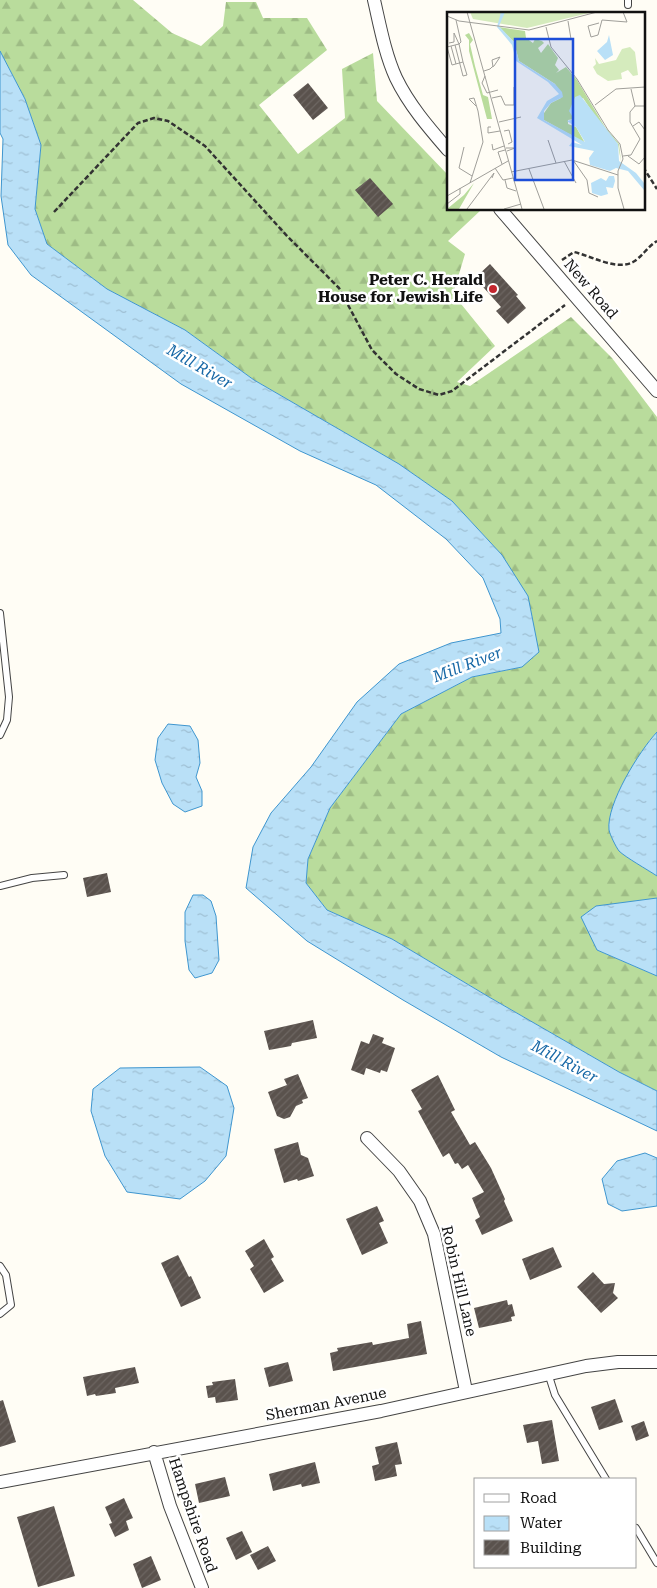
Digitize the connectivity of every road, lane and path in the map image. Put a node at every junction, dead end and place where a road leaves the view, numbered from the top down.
1 (374, 0) edge
2 (447, 149) edge
3 (644, 169) edge
4 (657, 189) edge
5 (501, 210) edge
6 (54, 212) dead end
7 (657, 241) edge
8 (548, 265) junction
9 (576, 297) junction
10 (657, 392) edge
11 (0, 612) edge
12 (0, 735) edge
13 (64, 875) dead end
14 (0, 886) edge
15 (368, 1138) dead end
16 (0, 1266) edge
17 (0, 1314) edge
18 (657, 1362) edge
19 (548, 1373) junction
20 (466, 1391) junction
21 (154, 1452) junction
22 (605, 1478) edge
23 (0, 1482) edge
24 (637, 1530) edge
25 (657, 1563) edge
26 (202, 1588) edge

1 - 2 street
3 - 4 path
5 - 8 street, New Road
6 - 9 path
7 - 8 path
8 - 9 street, New Road
9 - 10 street, New Road
11 - 12 lane
13 - 14 lane
15 - 20 street, Robin Hill Lane
16 - 17 lane
18 - 19 street, Sherman Avenue
19 - 20 street, Sherman Avenue
19 - 22 lane
20 - 21 street, Sherman Avenue
21 - 23 street, Sherman Avenue
21 - 26 street, Hampshire Road
24 - 25 lane

